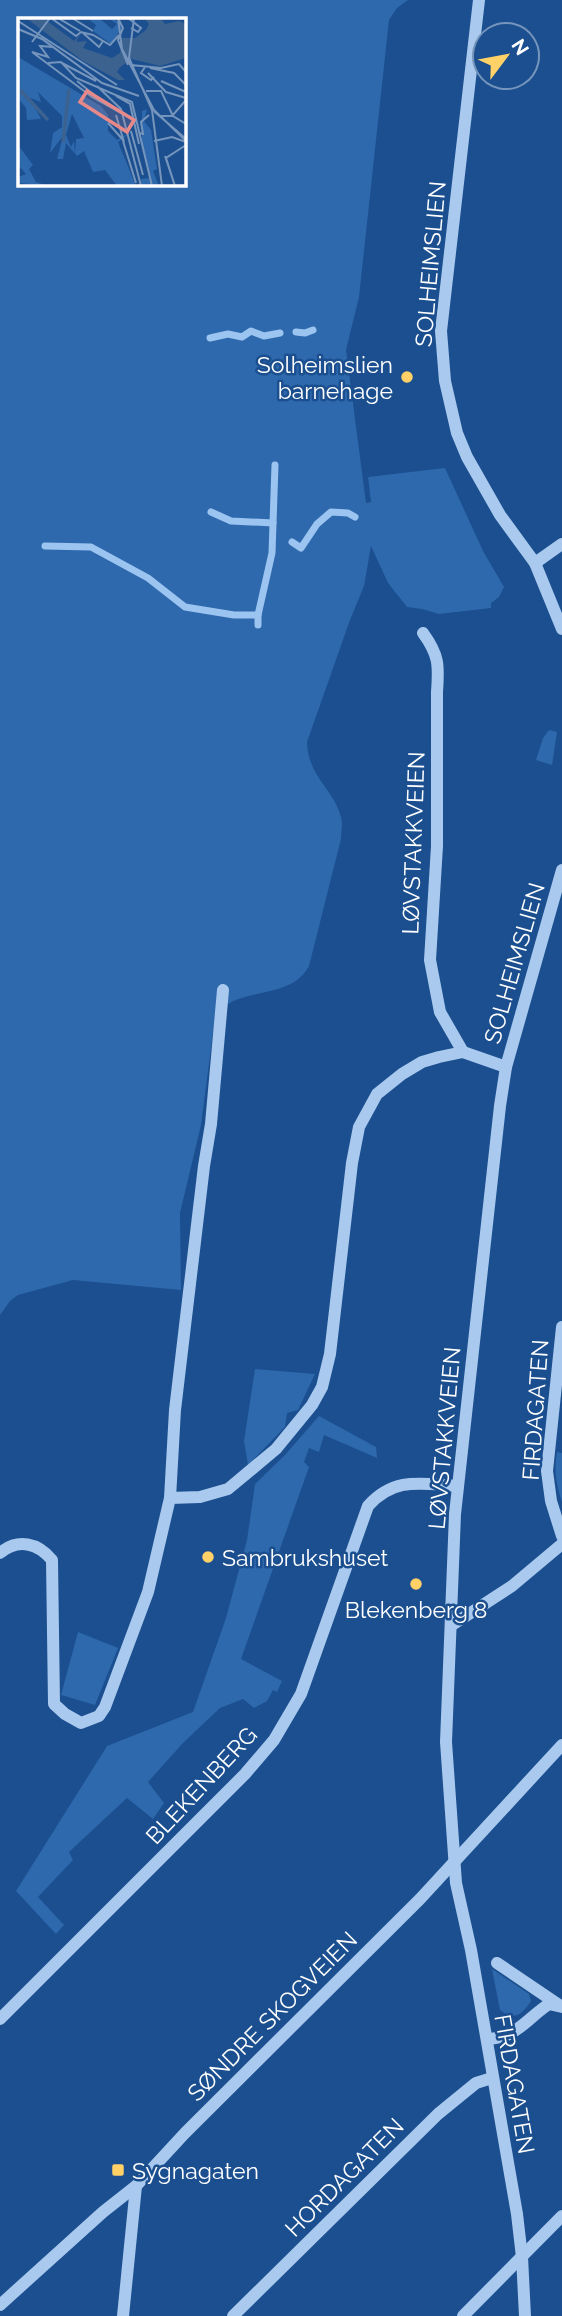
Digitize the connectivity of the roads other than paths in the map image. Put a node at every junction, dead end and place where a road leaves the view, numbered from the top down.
1 (479, 0) edge
2 (562, 544) edge
3 (535, 564) junction
4 (562, 629) edge
5 (423, 633) dead end
6 (562, 870) edge
7 (223, 990) dead end
8 (463, 1052) junction
9 (506, 1067) junction
10 (562, 1327) edge
11 (458, 1486) junction
12 (170, 1498) junction
13 (562, 1536) edge
14 (562, 1544) edge
15 (0, 1553) edge
16 (452, 1625) junction
17 (562, 1745) edge
18 (455, 1860) junction
19 (497, 1963) dead end
20 (562, 2007) edge
21 (0, 2019) edge
22 (487, 2039) junction
23 (492, 2078) junction
24 (136, 2186) junction
25 (562, 2216) edge
26 (523, 2257) junction
27 (0, 2305) edge
28 (123, 2316) edge
29 (233, 2316) edge
30 (463, 2316) edge
31 (525, 2316) edge

1 - 3 street, SOLHEIMSLIEN
2 - 3 street
3 - 4 street, SOLHEIMSLIEN
5 - 8 street, LØVSTAKKVEIEN
6 - 9 street, SOLHEIMSLIEN
7 - 12 street
8 - 9 street
8 - 12 street
9 - 11 street, LØVSTAKKVEIEN
10 - 13 street, FIRDAGATEN
11 - 16 street, LØVSTAKKVEIEN
11 - 21 street, BLEKENBERG
12 - 15 street
14 - 16 street
16 - 18 street, LØVSTAKKVEIEN
17 - 18 street, SØNDRE SKOGVEIEN
18 - 22 street, FIRDAGATEN
18 - 24 street, SØNDRE SKOGVEIEN
19 - 20 street
20 - 22 street
22 - 23 street, FIRDAGATEN
23 - 26 street, FIRDAGATEN
23 - 29 street, HORDAGATEN
24 - 27 street, SØNDRE SKOGVEIEN
24 - 28 street
25 - 26 street
26 - 30 street
26 - 31 street, FIRDAGATEN

